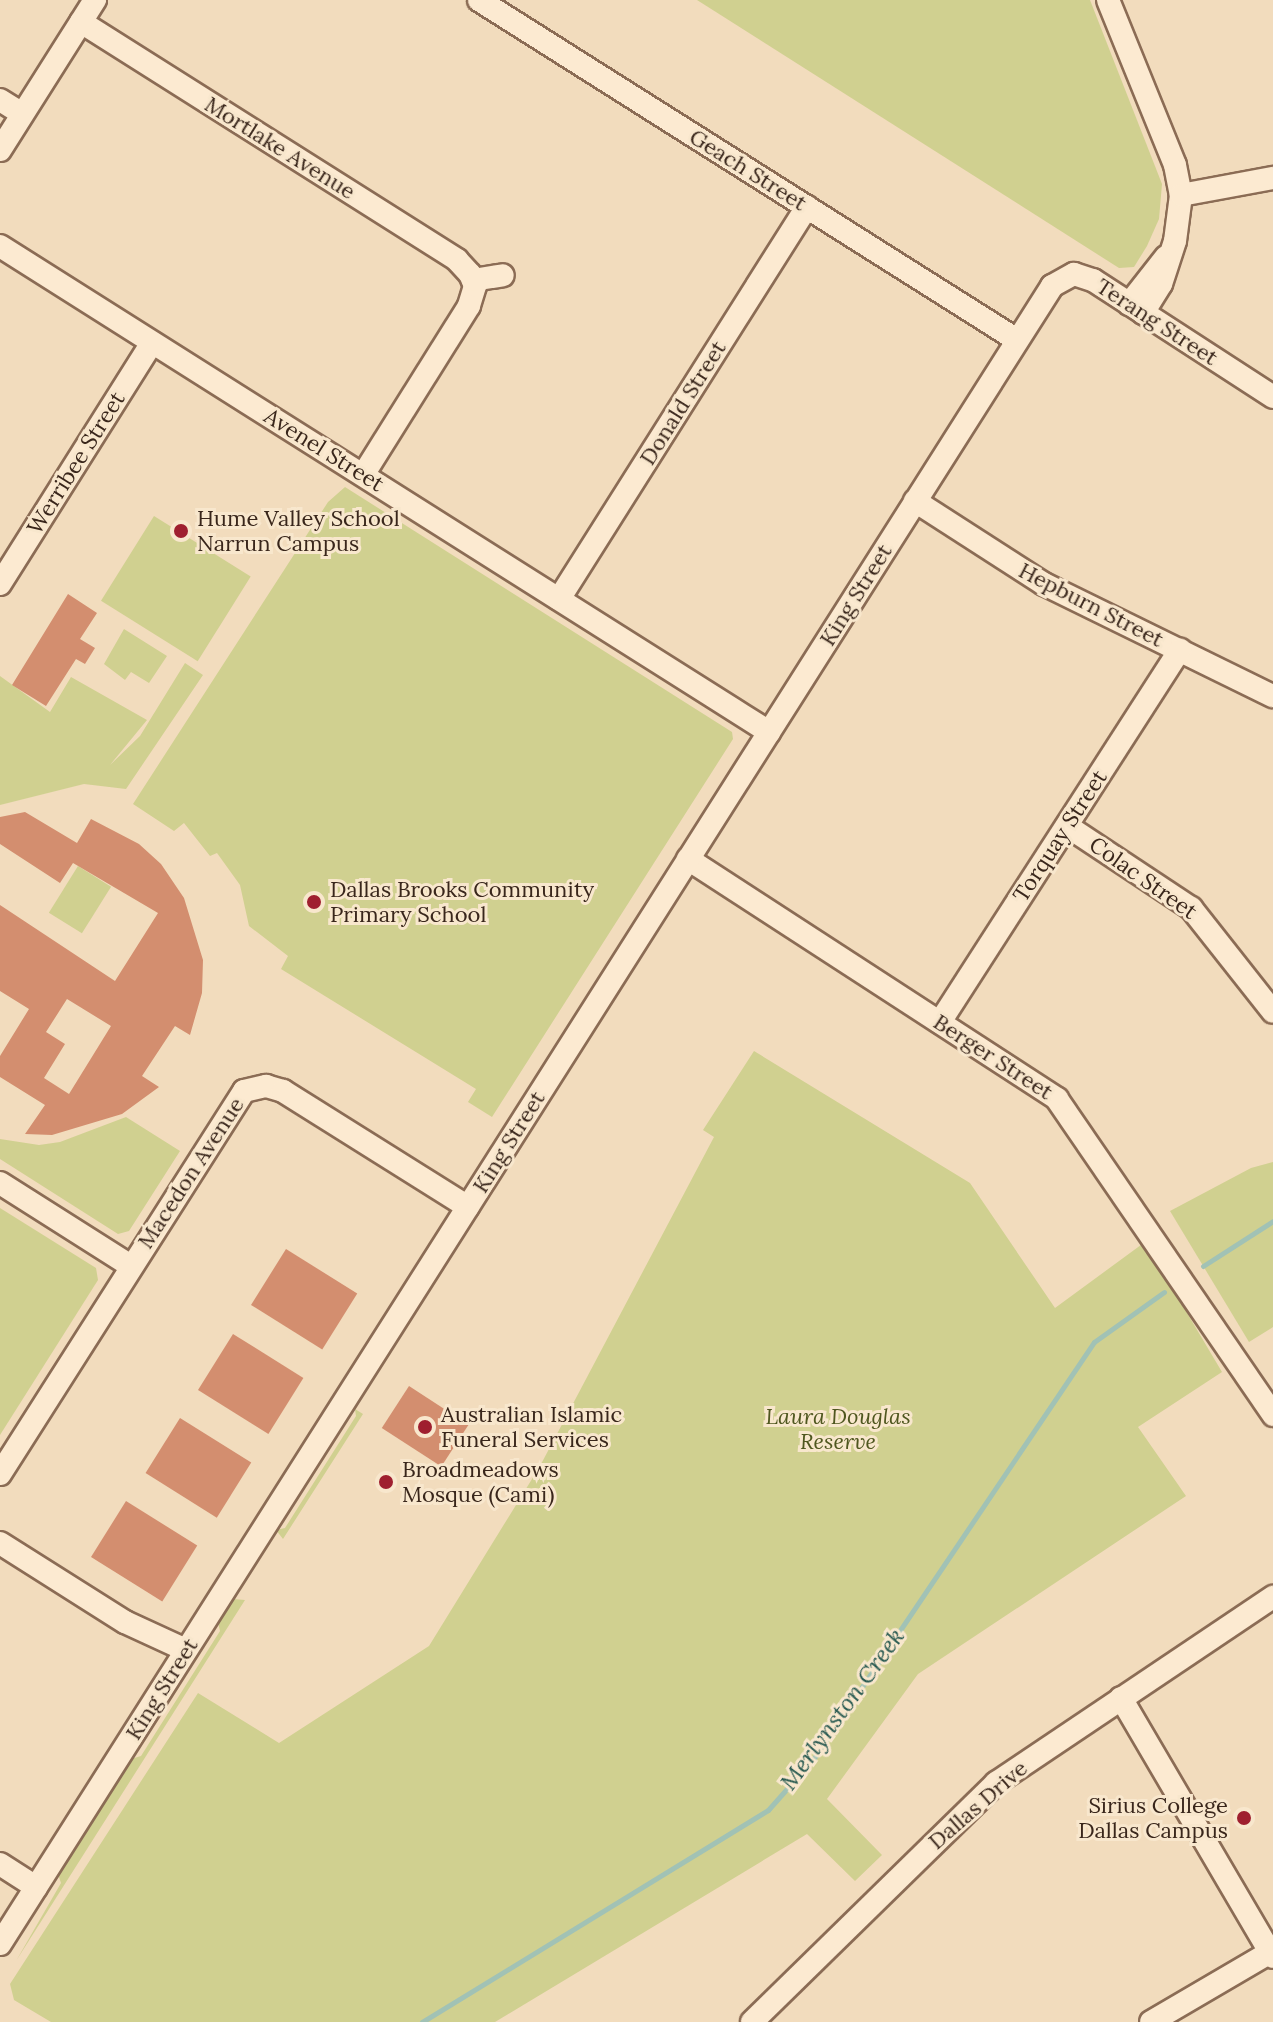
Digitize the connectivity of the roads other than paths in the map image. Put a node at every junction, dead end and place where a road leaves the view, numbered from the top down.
1 (95, 0) edge
2 (479, 0) edge
3 (1108, 0) edge
4 (81, 22) junction
5 (0, 100) edge
6 (22, 114) junction
7 (0, 150) edge
8 (1273, 178) edge
9 (1181, 195) junction
10 (807, 207) junction
11 (0, 246) edge
12 (503, 275) dead end
13 (473, 280) junction
14 (1136, 308) junction
15 (1017, 340) junction
16 (152, 343) junction
17 (1273, 397) edge
18 (363, 475) junction
19 (915, 501) junction
20 (0, 584) edge
21 (559, 599) junction
22 (1180, 650) junction
23 (1273, 696) edge
24 (769, 732) junction
25 (1067, 826) junction
26 (688, 859) junction
27 (1273, 1012) edge
28 (940, 1022) junction
29 (0, 1183) edge
30 (468, 1207) junction
31 (131, 1266) junction
32 (1273, 1415) edge
33 (0, 1474) edge
34 (0, 1543) edge
35 (1273, 1597) edge
36 (181, 1658) junction
37 (1121, 1698) junction
38 (0, 1864) edge
39 (36, 1887) junction
40 (0, 1944) edge
41 (1272, 1954) edge
42 (752, 2022) edge
43 (1151, 2022) edge

1 - 4 street
2 - 10 street, Geach Street
3 - 9 street
4 - 6 street
4 - 13 street, Mortlake Avenue
5 - 6 street
6 - 7 street
8 - 9 street
9 - 14 street
10 - 15 street, Geach Street
10 - 21 street, Donald Street
11 - 16 street, Avenel Street
12 - 13 street
13 - 18 street
14 - 15 street, Terang Street
14 - 17 street, Terang Street
15 - 19 street, King Street
16 - 18 street, Avenel Street
16 - 20 street, Werribee Street
18 - 21 street, Avenel Street
19 - 22 street, Hepburn Street
19 - 24 street, King Street
21 - 24 street, Avenel Street
22 - 23 street, Hepburn Street
22 - 25 street, Torquay Street
24 - 26 street, King Street
25 - 27 street, Colac Street
25 - 28 street, Torquay Street
26 - 28 street, Berger Street
26 - 30 street, King Street
28 - 32 street, Berger Street
29 - 31 street
30 - 31 street, Macedon Avenue
30 - 36 street, King Street
31 - 33 street, Macedon Avenue
34 - 36 street
35 - 37 street, Dallas Drive
36 - 39 street, King Street
37 - 41 street
37 - 42 street, Dallas Drive
38 - 39 street
39 - 40 street, King Street
41 - 43 street

